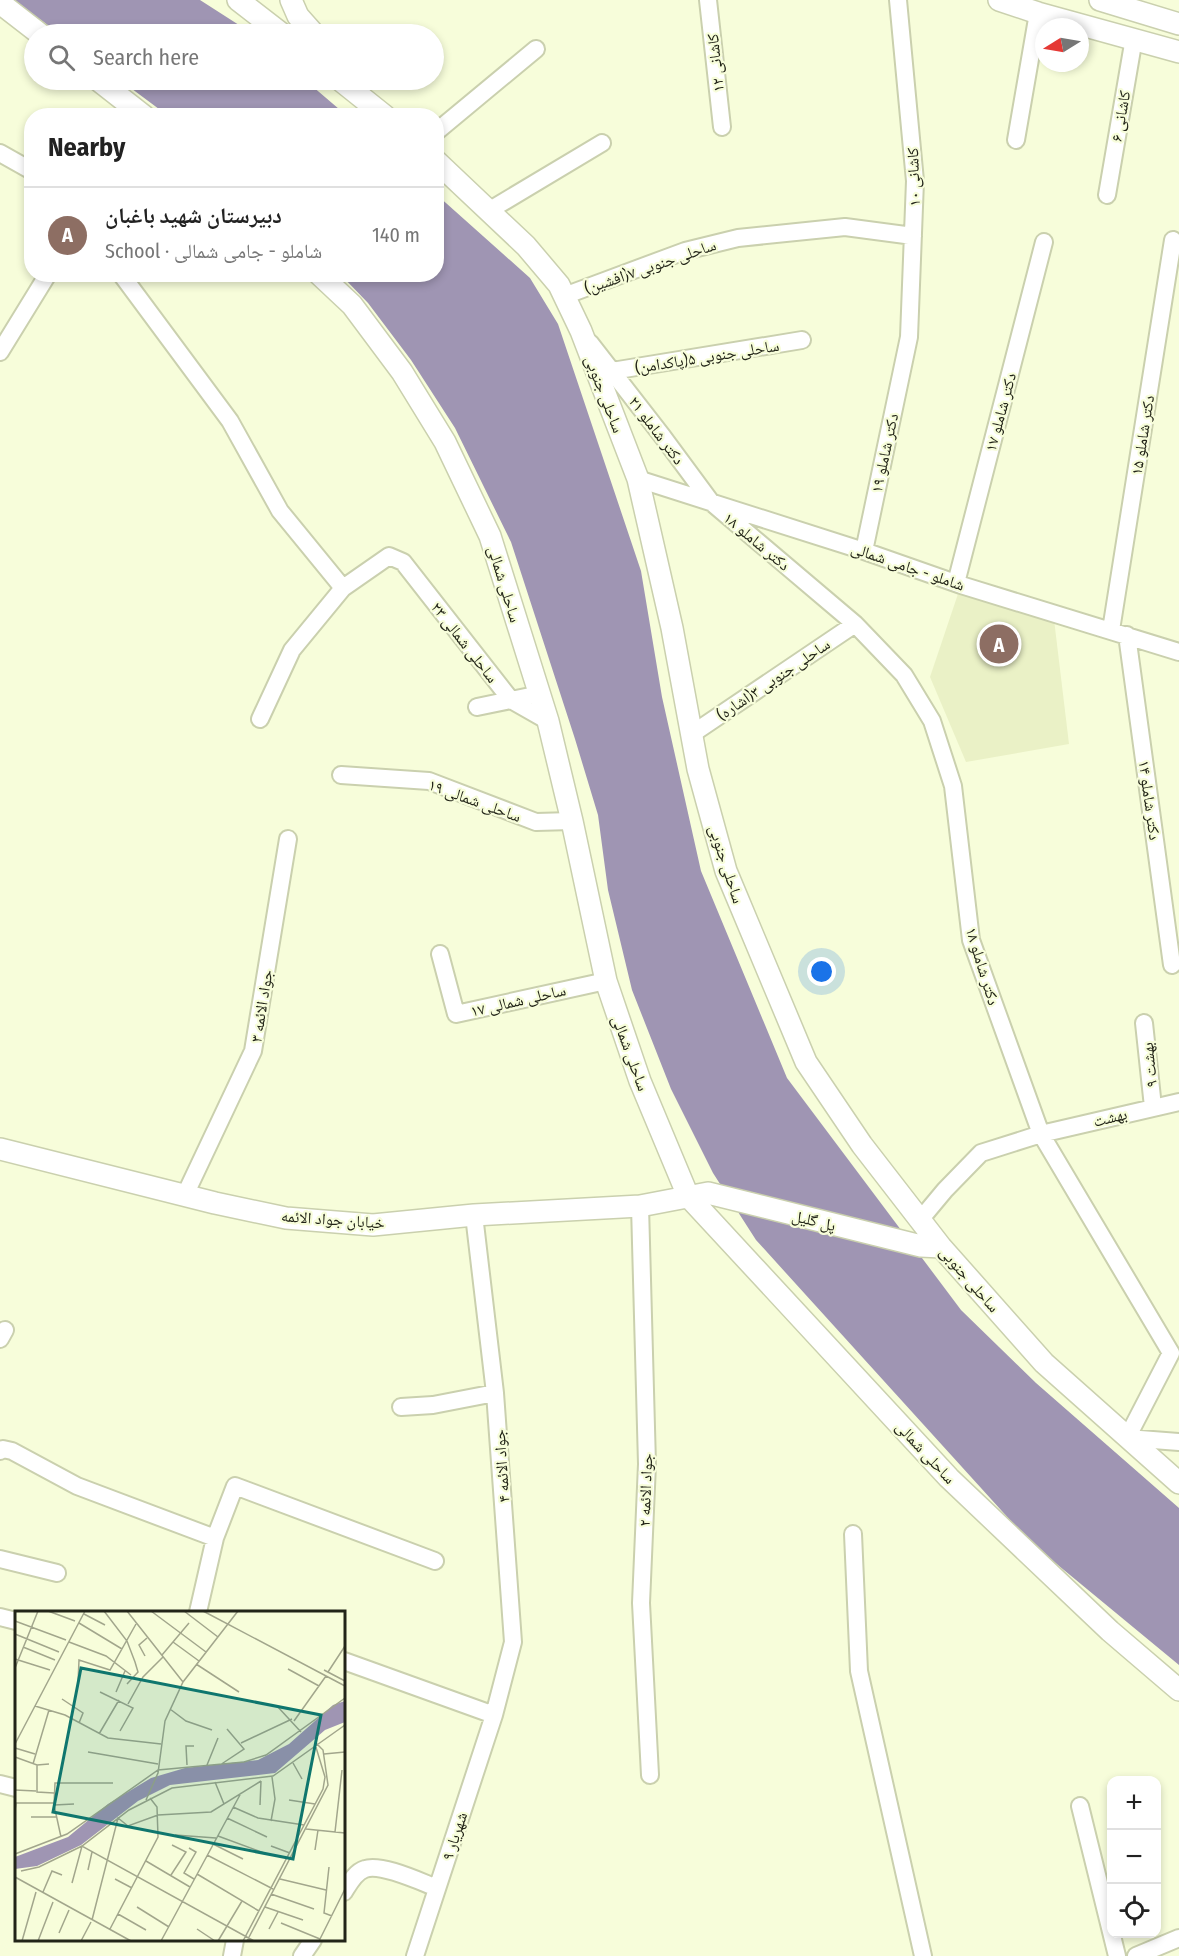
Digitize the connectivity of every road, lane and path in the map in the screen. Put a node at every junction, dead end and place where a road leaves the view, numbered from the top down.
1 (291, 0) edge
2 (708, 0) edge
3 (897, 0) edge
4 (999, 0) edge
5 (1100, 0) edge
6 (240, 1) edge
7 (0, 3) edge
8 (1038, 13) junction
9 (27, 24) edge
10 (269, 24) edge
11 (305, 24) edge
12 (1179, 24) edge
13 (1134, 38) junction
14 (536, 49) dead end
15 (1179, 52) edge
16 (111, 90) edge
17 (353, 90) edge
18 (368, 90) edge
19 (134, 108) edge
20 (376, 108) edge
21 (378, 108) edge
22 (444, 125) edge
23 (722, 127) dead end
24 (1016, 140) dead end
25 (602, 143) dead end
26 (0, 153) edge
27 (24, 166) edge
28 (444, 168) edge
29 (1107, 195) dead end
30 (490, 210) junction
31 (913, 236) junction
32 (1173, 240) dead end
33 (1044, 242) dead end
34 (43, 282) edge
35 (126, 282) edge
36 (328, 282) edge
37 (564, 296) junction
38 (581, 331) junction
39 (802, 340) dead end
40 (0, 352) edge
41 (905, 354) joint
42 (612, 371) junction
43 (638, 479) junction
44 (711, 502) junction
45 (864, 551) junction
46 (956, 583) junction
47 (343, 588) junction
48 (855, 624) junction
49 (1110, 630) junction
50 (1127, 635) junction
51 (1179, 652) edge
52 (540, 694) junction
53 (511, 700) junction
54 (477, 707) dead end
55 (260, 719) dead end
56 (548, 721) junction
57 (692, 734) junction
58 (341, 775) dead end
59 (572, 821) junction
60 (288, 839) dead end
61 (440, 954) dead end
62 (1172, 965) dead end
63 (606, 981) junction
64 (1144, 1023) dead end
65 (1179, 1102) edge
66 (1153, 1107) junction
67 (1041, 1134) junction
68 (0, 1149) edge
69 (698, 1194) junction
70 (185, 1195) junction
71 (640, 1206) junction
72 (474, 1215) junction
73 (920, 1220) junction
74 (931, 1247) junction
75 (495, 1393) junction
76 (401, 1407) dead end
77 (1127, 1438) junction
78 (1179, 1442) edge
79 (0, 1450) edge
80 (1179, 1483) edge
81 (853, 1534) dead end
82 (214, 1538) junction
83 (0, 1559) edge
84 (435, 1561) dead end
85 (57, 1573) dead end
86 (198, 1611) edge
87 (0, 1617) edge
88 (15, 1621) edge
89 (345, 1661) edge
90 (1179, 1690) edge
91 (494, 1715) junction
92 (650, 1775) dead end
93 (0, 1784) edge
94 (15, 1788) edge
95 (1080, 1806) dead end
96 (437, 1887) junction
97 (345, 1890) edge
98 (1179, 1938) edge
99 (235, 1941) edge
100 (312, 1941) edge
101 (232, 1956) edge
102 (302, 1956) edge
103 (415, 1956) edge
104 (923, 1956) edge
105 (1117, 1956) edge
106 (1136, 1956) edge

1 - 11 street
2 - 23 street, کاشانی ۱۲
3 - 31 street, کاشانی ۱۰
4 - 8 street
5 - 12 street
6 - 10 street
7 - 9 street
8 - 13 street
8 - 24 street
13 - 15 street
13 - 29 street, کاشانی ۶
14 - 22 street
16 - 19 street
17 - 20 street
18 - 21 street
25 - 30 street
26 - 27 street
28 - 30 street, ساحلی جنوبی
30 - 37 street, ساحلی جنوبی
31 - 37 street, ساحلی جنوبی ۷(افشین)
31 - 41 street, کاشانی ۱۰
32 - 49 street, دکتر شاملو ۱۵
33 - 46 street, دکتر شاملو ۱۷
34 - 40 street
35 - 47 street
36 - 52 street, ساحلی شمالی
37 - 38 street, ساحلی جنوبی
38 - 42 street, دکتر شاملو ۲۱
38 - 43 street, ساحلی جنوبی
39 - 42 street, ساحلی جنوبی ۵(پاکدامن)
41 - 45 street, دکتر شاملو ۱۹
42 - 44 street, دکتر شاملو ۲۱
43 - 44 street, شاملو - جامی شمالی
43 - 57 street, ساحلی جنوبی
44 - 45 street, شاملو - جامی شمالی
44 - 48 street, دکتر شاملو ۱۸
45 - 46 street, شاملو - جامی شمالی
46 - 49 street, شاملو - جامی شمالی
47 - 53 street, ساحلی شمالی ۲۳
47 - 55 street
48 - 57 street, ساحلی جنوبی ۳(اشاره)
48 - 67 street, دکتر شاملو ۱۸
49 - 50 street, شاملو - جامی شمالی
50 - 51 street, شاملو - جامی شمالی
50 - 62 street, دکتر شاملو ۱۴
52 - 53 street
52 - 56 street, ساحلی شمالی
53 - 54 street
53 - 56 street, ساحلی شمالی ۲۳
56 - 59 street, ساحلی شمالی
57 - 73 street, ساحلی جنوبی
58 - 59 street, ساحلی شمالی ۱۹
59 - 63 street, ساحلی شمالی
60 - 70 street, جواد الائمه ۳
61 - 63 street, ساحلی شمالی ۱۷
63 - 69 street, ساحلی شمالی
64 - 66 street, بهشت ۹
65 - 66 street, بهشت
66 - 67 street, بهشت
67 - 73 street, بهشت
67 - 77 street, دکتر شاملو ۱۸
68 - 70 street, خیابان جواد الائمه
69 - 71 street, خیابان جواد الائمه
69 - 74 street, پل گلیل
69 - 90 street, ساحلی شمالی
70 - 72 street, خیابان جواد الائمه
71 - 72 street, خیابان جواد الائمه
71 - 92 street, جواد الائمه ۲
72 - 75 street, جواد الائمه ۴
73 - 74 street, ساحلی جنوبی
74 - 77 street, ساحلی جنوبی
75 - 76 street
75 - 91 street, جواد الائمه ۴
77 - 78 street
77 - 80 street, ساحلی جنوبی
79 - 82 street
81 - 104 street
82 - 84 street
82 - 86 street
83 - 85 street
87 - 88 street
89 - 91 street
91 - 96 street, شهریار ۹
93 - 94 street
95 - 105 street
96 - 97 street
96 - 103 street, شهریار ۹
98 - 106 street
99 - 101 street
100 - 102 street

